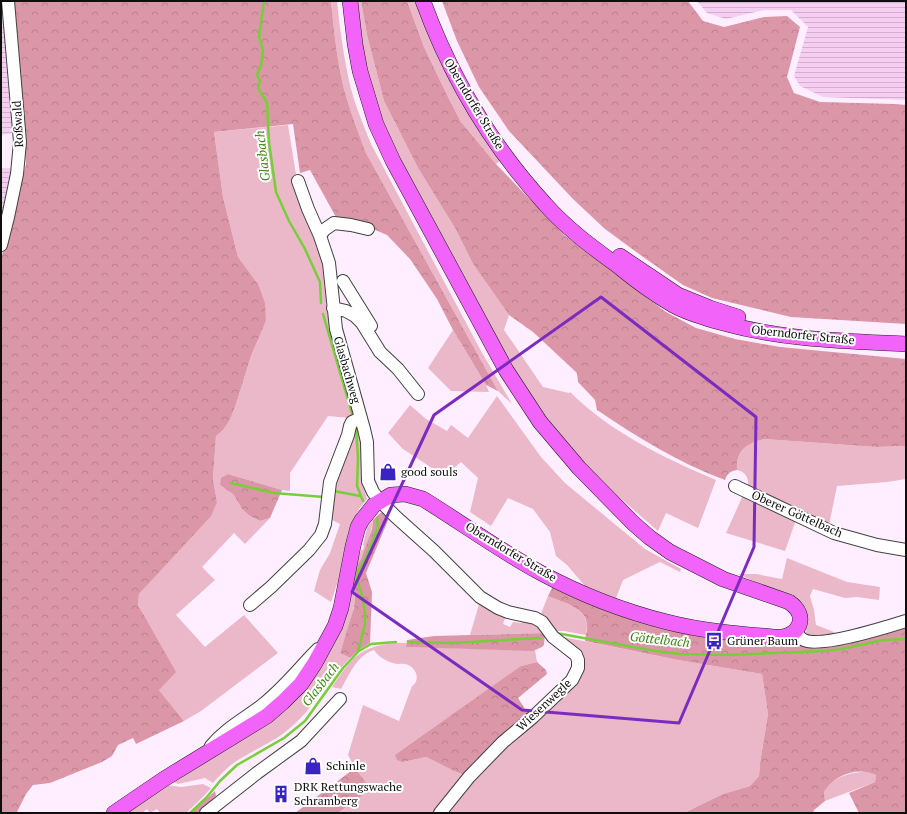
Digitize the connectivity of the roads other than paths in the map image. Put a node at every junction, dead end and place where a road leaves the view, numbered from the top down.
1 (8, 1) edge
2 (341, 1) edge
3 (350, 1) edge
4 (423, 1) edge
5 (432, 1) edge
6 (298, 181) dead end
7 (368, 229) dead end
8 (320, 236) junction
9 (1, 245) edge
10 (343, 282) dead end
11 (333, 308) junction
12 (906, 335) edge
13 (906, 344) edge
14 (375, 345) junction
15 (418, 394) dead end
16 (361, 418) junction
17 (735, 486) dead end
18 (380, 500) junction
19 (633, 523) junction
20 (906, 550) edge
21 (250, 605) dead end
22 (906, 621) edge
23 (795, 632) junction
24 (340, 699) dead end
25 (114, 813) edge
26 (206, 813) edge
27 (440, 813) edge

1 - 9 street, Roßwald
2 - 19 main road
3 - 19 main road
4 - 13 main road, Oberndorfer Straße
5 - 12 main road, Oberndorfer Straße
6 - 8 street, Glasbachweg
7 - 8 street
8 - 11 street, Glasbachweg
10 - 14 street
11 - 14 street
11 - 16 street, Glasbachweg
14 - 15 street
16 - 18 street, Glasbachweg
16 - 21 street
17 - 20 street, Oberer Göttelbach
18 - 23 main road, Oberndorfer Straße
18 - 25 main road, Oberndorfer Straße
18 - 27 street, Wiesenwegle
19 - 23 main road
22 - 23 street
24 - 26 street

